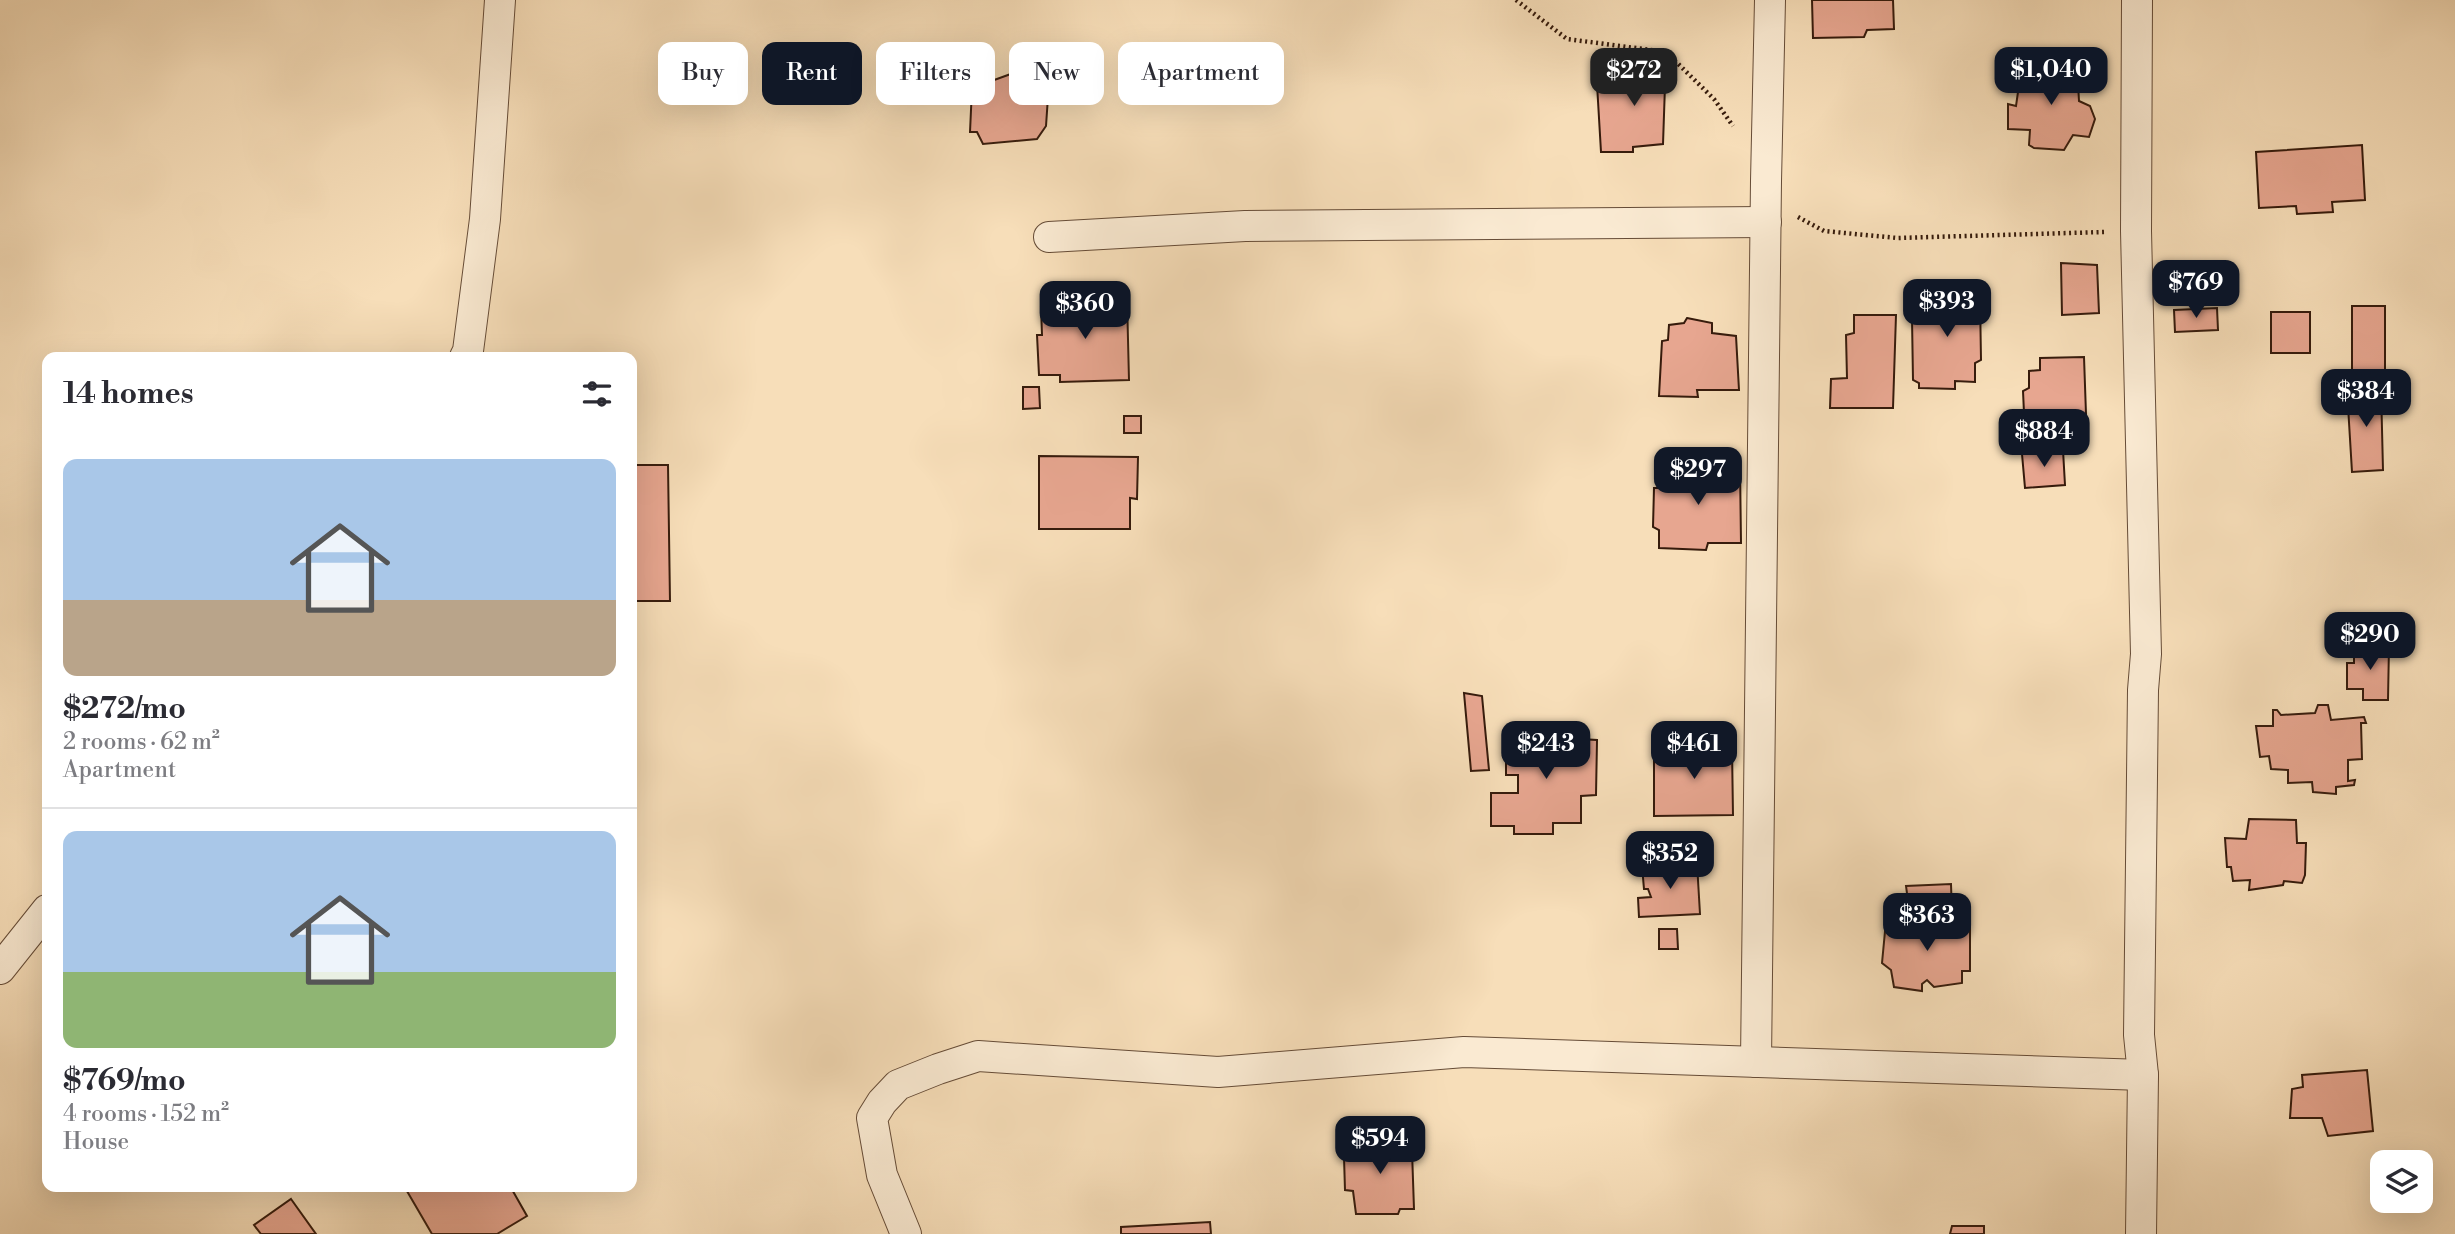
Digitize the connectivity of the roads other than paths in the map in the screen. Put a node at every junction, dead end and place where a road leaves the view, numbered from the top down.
1 (500, 0) edge
2 (1770, 0) edge
3 (2137, 0) edge
4 (1766, 222) junction
5 (1049, 237) dead end
6 (468, 352) edge
7 (42, 917) edge
8 (0, 970) edge
9 (1756, 1062) junction
10 (2143, 1075) junction
11 (906, 1234) edge
12 (2141, 1234) edge

1 - 6 street
2 - 4 street
3 - 10 street
4 - 5 street
4 - 9 street
7 - 8 street
9 - 10 street
9 - 11 street
10 - 12 street

